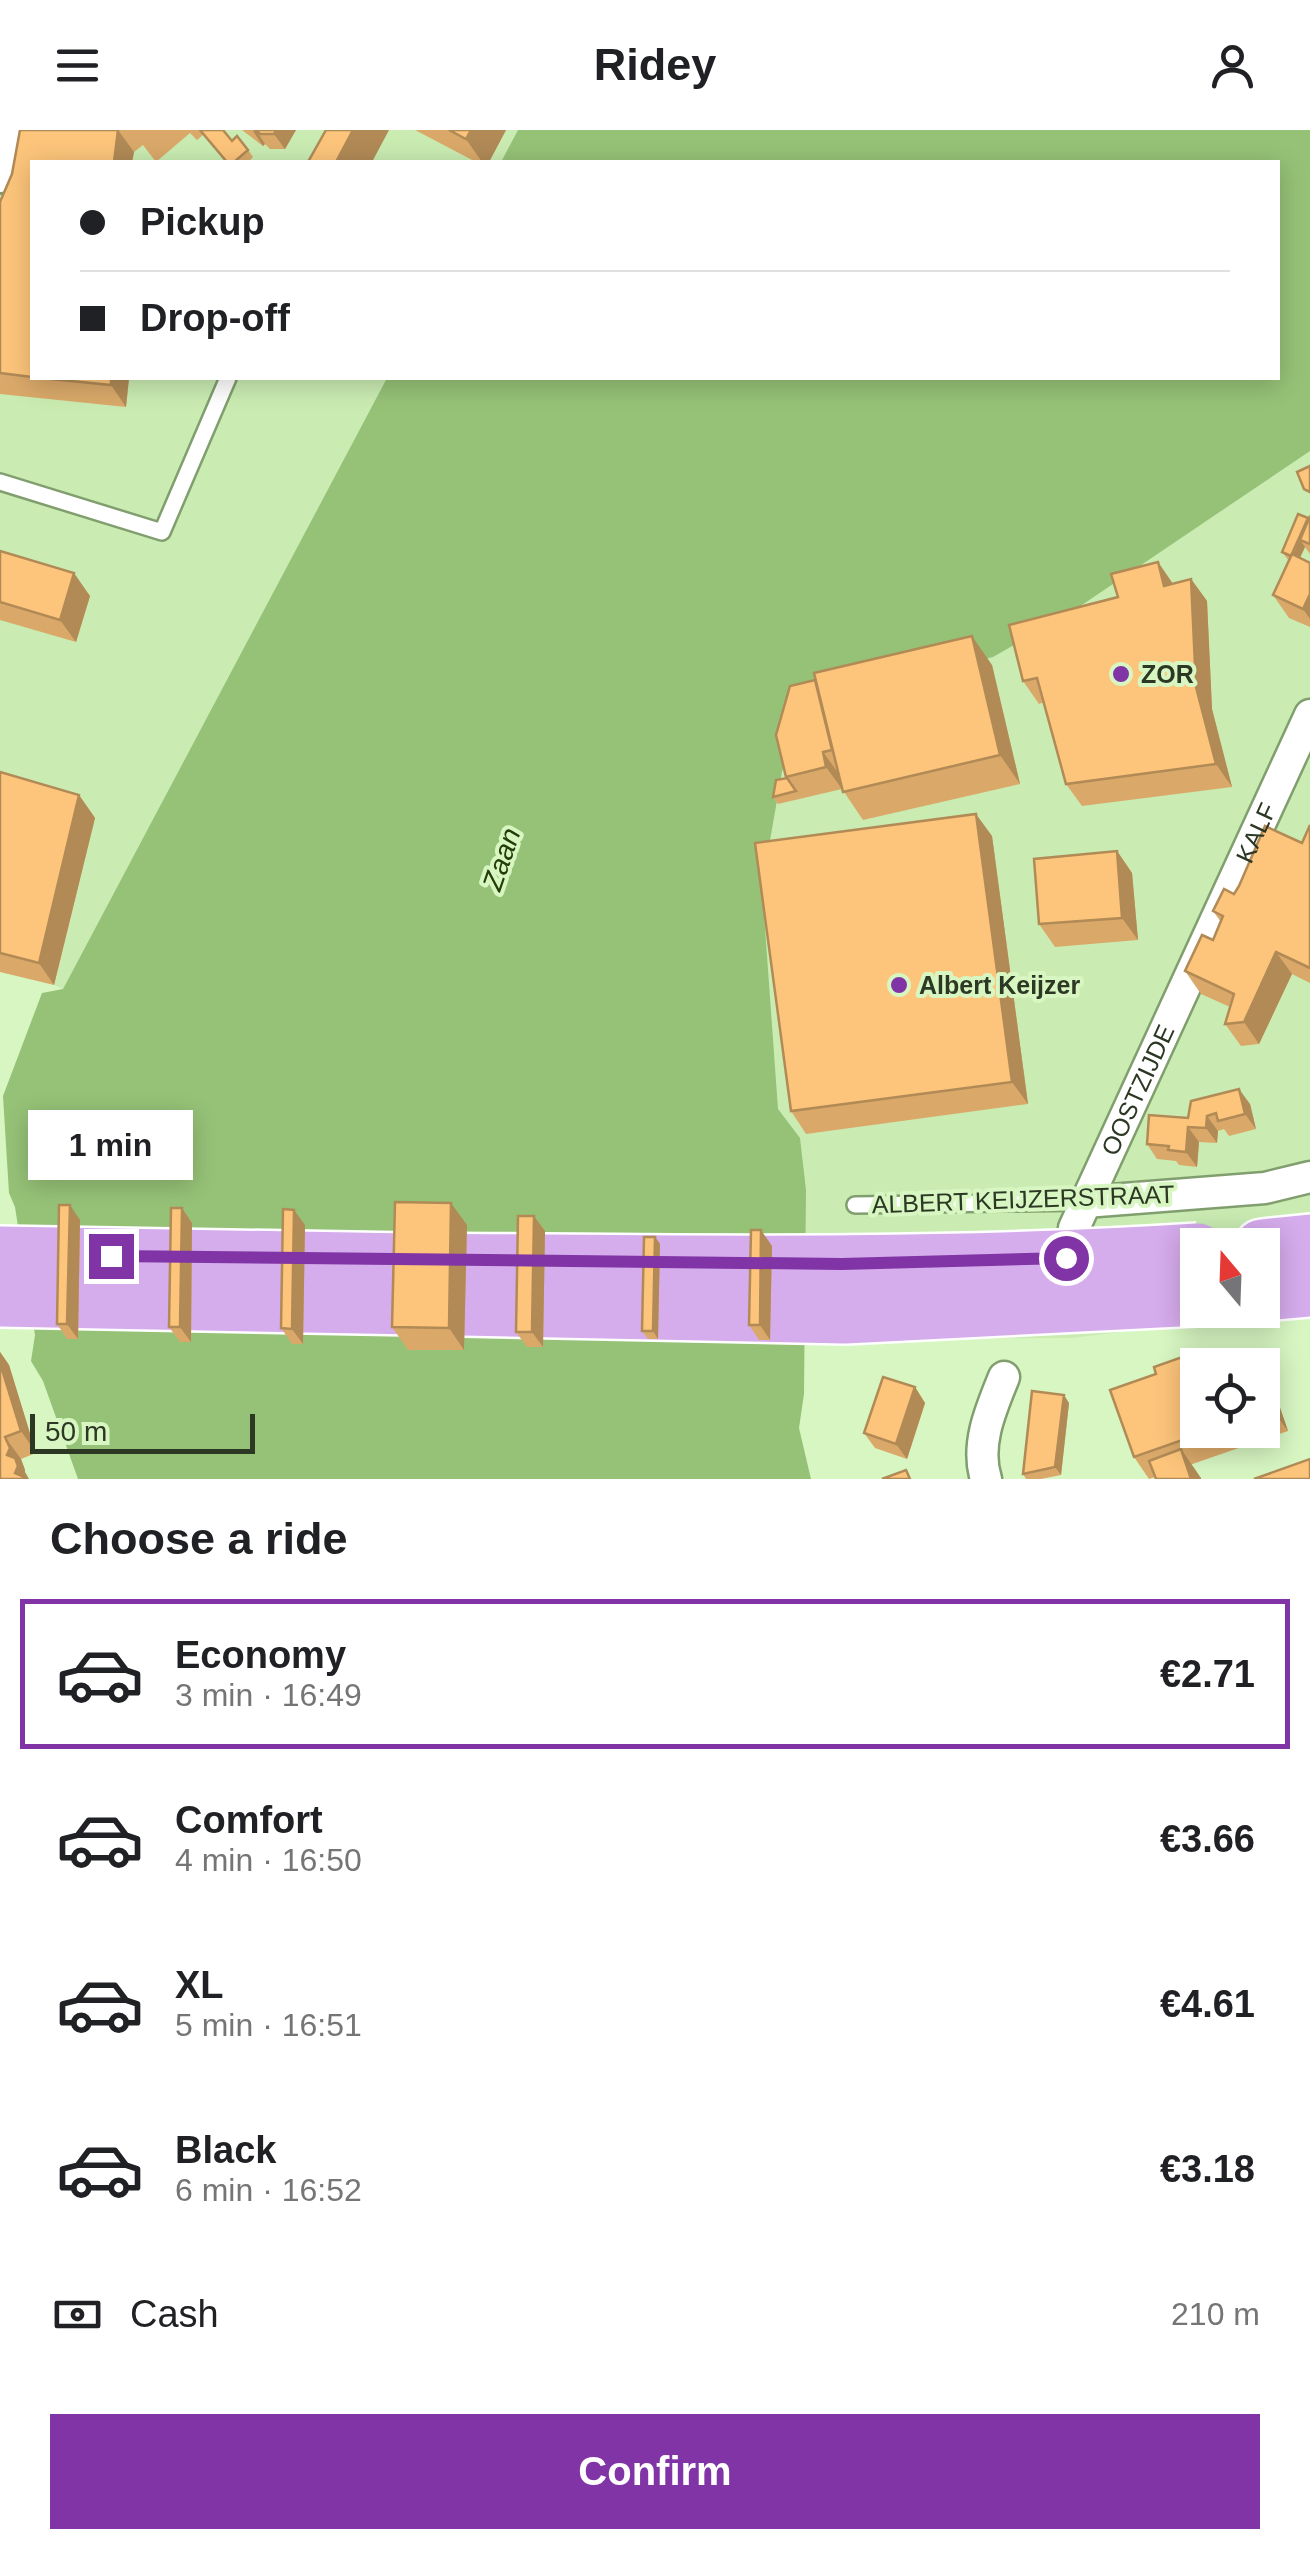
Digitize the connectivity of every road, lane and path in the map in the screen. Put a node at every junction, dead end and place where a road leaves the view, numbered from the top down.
1 (4, 130) edge
2 (0, 171) edge
3 (227, 380) edge
4 (0, 482) edge
5 (1310, 715) edge
6 (1202, 950) joint
7 (1310, 1177) edge
8 (855, 1205) dead end
9 (1080, 1215) junction
10 (1310, 1242) edge
11 (1280, 1245) edge
12 (1180, 1252) edge
13 (0, 1254) edge
14 (1310, 1289) edge
15 (1280, 1292) edge
16 (0, 1299) edge
17 (1180, 1299) edge
18 (1004, 1378) dead end
19 (986, 1479) edge

1 - 2 street
3 - 4 lane
5 - 6 street, KALF
6 - 9 street, OOSTZIJDE
7 - 9 street, ALBERT KEIJZERSTRAAT
8 - 9 lane, ALBERT KEIJZERSTRAAT
10 - 11 highway
12 - 13 highway, bridge
14 - 15 highway
16 - 17 highway, bridge
18 - 19 street

